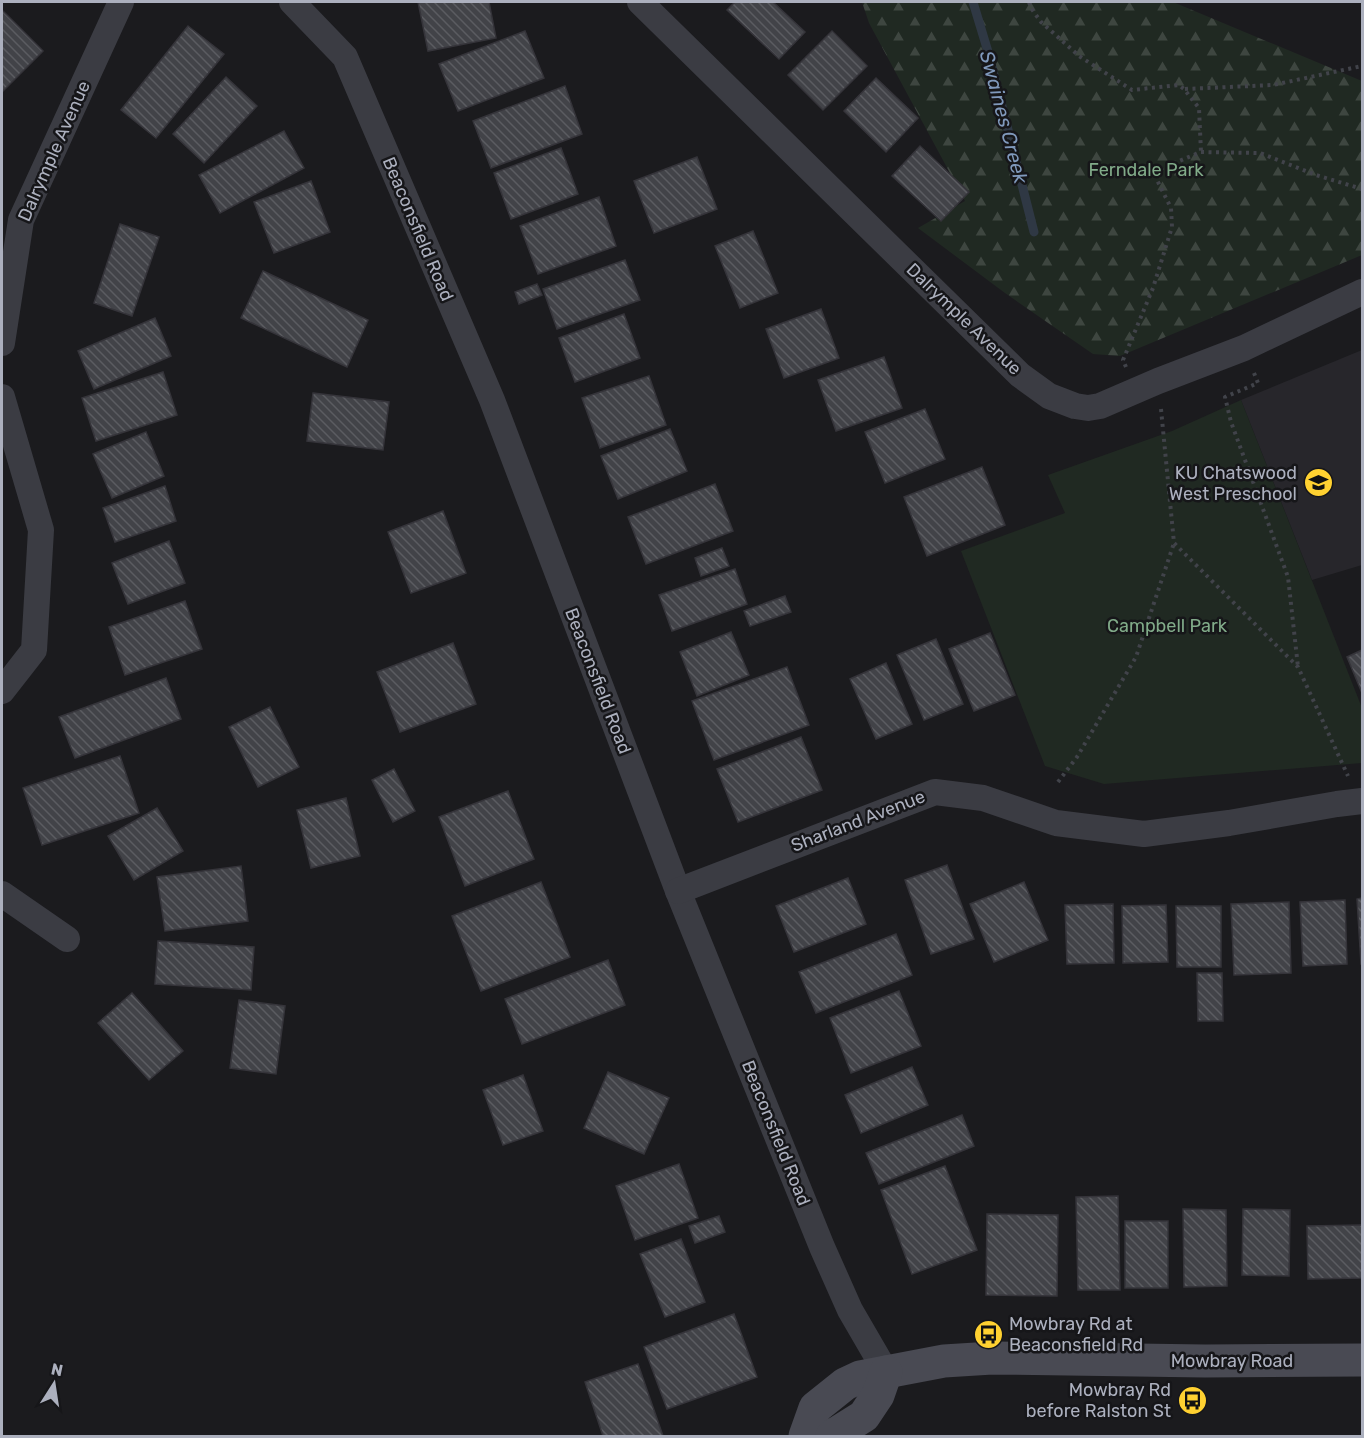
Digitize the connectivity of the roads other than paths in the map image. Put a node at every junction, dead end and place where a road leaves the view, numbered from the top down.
1 (121, 2) edge
2 (292, 2) edge
3 (640, 2) edge
4 (1362, 292) edge
5 (2, 343) edge
6 (2, 397) edge
7 (2, 691) edge
8 (1361, 802) edge
9 (678, 891) junction
10 (2, 894) edge
11 (67, 939) dead end
12 (1362, 1360) edge
13 (886, 1372) junction
14 (841, 1435) edge
15 (805, 1437) edge

1 - 5 street, Dalrymple Avenue
2 - 9 street, Beaconsfield Road
3 - 4 street, Dalrymple Avenue
6 - 7 street
8 - 9 street, Sharland Avenue
9 - 13 street, Beaconsfield Road
10 - 11 street
12 - 13 main road, Mowbray Road
13 - 14 main road
13 - 15 main road, Mowbray Road

